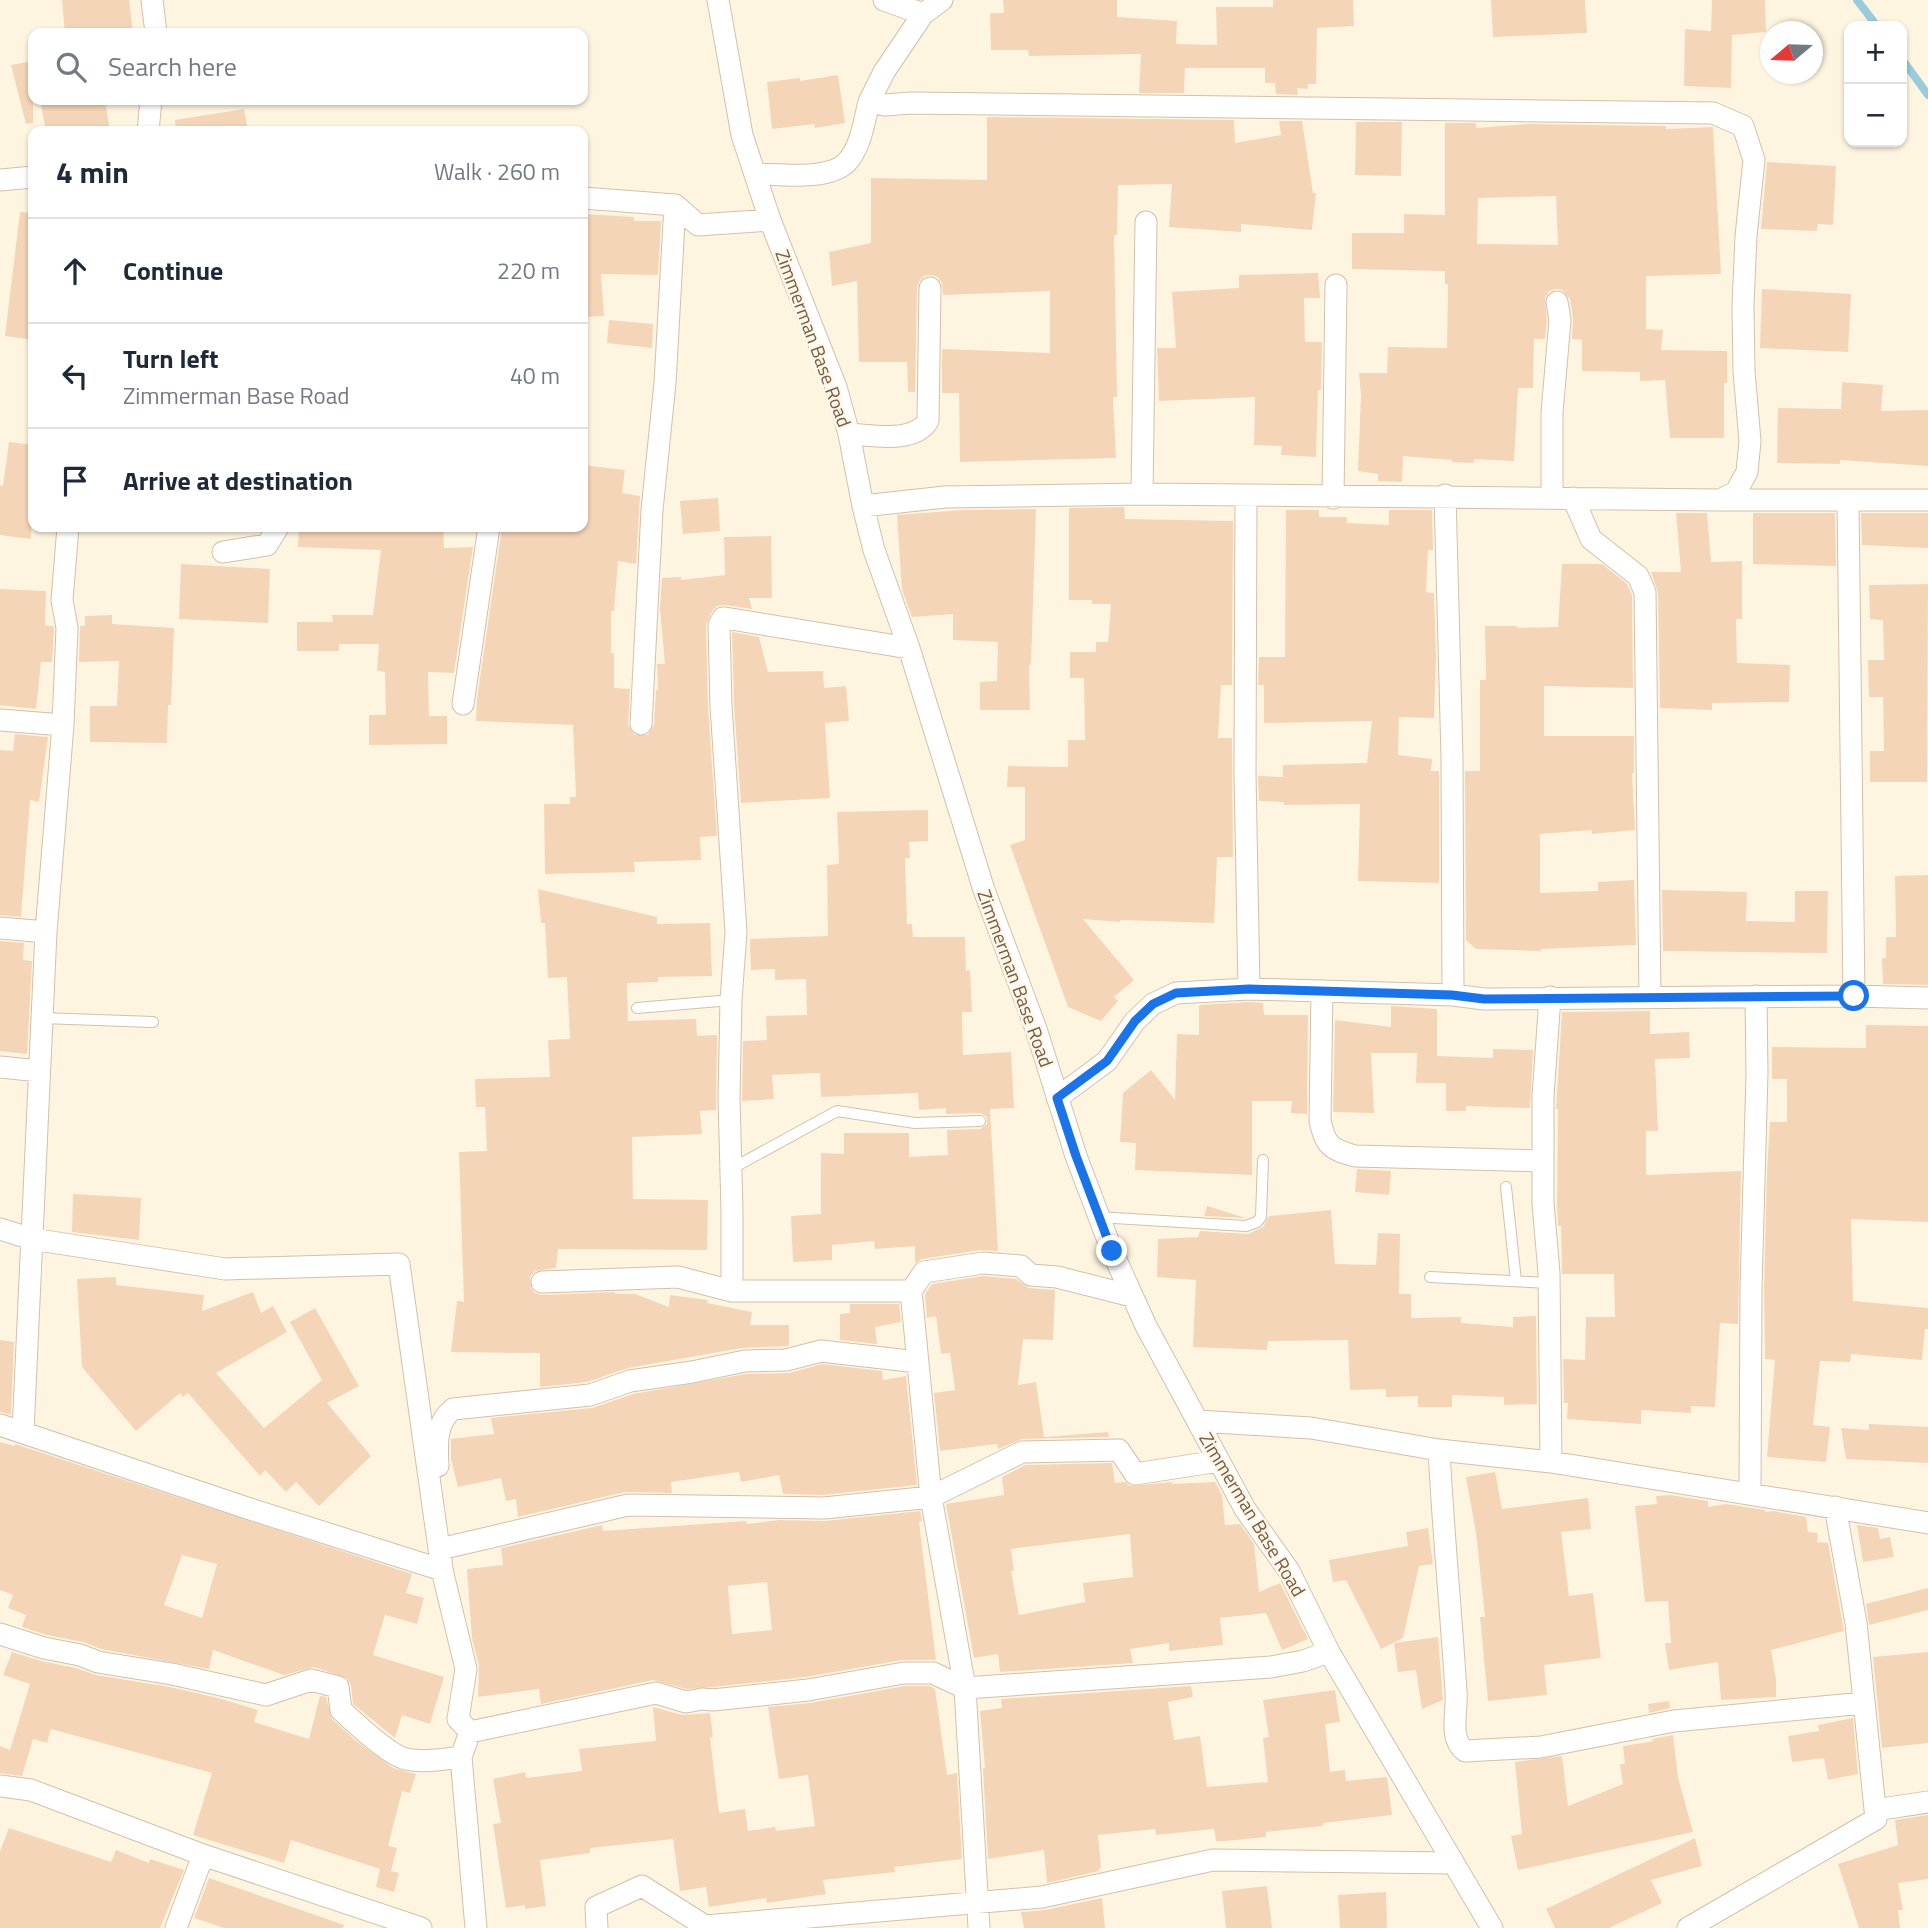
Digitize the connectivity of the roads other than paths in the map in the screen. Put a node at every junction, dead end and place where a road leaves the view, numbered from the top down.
1 (152, 0) edge
2 (718, 0) edge
3 (884, 0) edge
4 (942, 0) edge
5 (923, 14) junction
6 (155, 28) edge
7 (869, 102) junction
8 (151, 105) edge
9 (148, 126) edge
10 (754, 174) junction
11 (28, 177) edge
12 (0, 180) edge
13 (588, 198) edge
14 (675, 205) junction
15 (771, 220) junction
16 (1146, 222) dead end
17 (1336, 285) dead end
18 (930, 289) dead end
19 (1557, 302) dead end
20 (849, 434) junction
21 (1142, 494) junction
22 (1445, 495) junction
23 (1246, 496) junction
24 (1562, 497) junction
25 (1333, 498) junction
26 (1720, 500) junction
27 (1928, 500) edge
28 (1848, 502) junction
29 (863, 506) junction
30 (68, 532) edge
31 (275, 532) edge
32 (488, 532) edge
33 (223, 552) dead end
34 (909, 648) junction
35 (463, 704) dead end
36 (0, 720) edge
37 (641, 723) dead end
38 (63, 726) junction
39 (0, 928) edge
40 (46, 932) junction
41 (1249, 989) junction
42 (1322, 991) junction
43 (1452, 995) junction
44 (1756, 996) junction
45 (1854, 996) junction
46 (1549, 997) junction
47 (1650, 997) junction
48 (1928, 998) edge
49 (731, 1000) junction
50 (637, 1008) dead end
51 (41, 1018) junction
52 (153, 1022) dead end
53 (0, 1067) edge
54 (38, 1071) junction
55 (1057, 1098) junction
56 (980, 1121) dead end
57 (1263, 1160) dead end
58 (1543, 1161) junction
59 (731, 1169) junction
60 (1506, 1187) dead end
61 (1098, 1217) junction
62 (0, 1229) edge
63 (32, 1239) junction
64 (1430, 1277) dead end
65 (1516, 1281) junction
66 (542, 1282) dead end
67 (1549, 1283) junction
68 (732, 1291) junction
69 (911, 1291) junction
70 (1132, 1296) junction
71 (918, 1362) junction
72 (1198, 1421) junction
73 (0, 1425) edge
74 (23, 1432) junction
75 (1439, 1450) junction
76 (1219, 1461) junction
77 (1550, 1462) junction
78 (1750, 1494) junction
79 (931, 1496) junction
80 (1835, 1507) junction
81 (1928, 1523) edge
82 (440, 1549) junction
83 (442, 1570) junction
84 (0, 1634) edge
85 (1329, 1652) junction
86 (965, 1688) junction
87 (1864, 1703) junction
88 (470, 1732) junction
89 (461, 1757) junction
90 (0, 1786) edge
91 (1928, 1802) edge
92 (1875, 1810) junction
93 (203, 1855) junction
94 (1453, 1863) junction
95 (977, 1903) junction
96 (176, 1928) edge
97 (421, 1928) edge
98 (476, 1928) edge
99 (597, 1928) edge
100 (979, 1928) edge
101 (1492, 1928) edge
102 (1688, 1928) edge

1 - 6 street
2 - 10 street, Zimmerman Base Road
3 - 5 street
4 - 5 street
5 - 7 street
7 - 10 street
7 - 26 street
8 - 9 street
10 - 15 street, Zimmerman Base Road
11 - 12 street
13 - 14 street
14 - 15 street
14 - 37 street
15 - 20 street, Zimmerman Base Road
16 - 21 street
17 - 25 street
18 - 20 street
19 - 24 street
20 - 29 street, Zimmerman Base Road
21 - 23 street
21 - 29 street
22 - 24 street
22 - 25 street
22 - 43 street
23 - 25 street
23 - 41 street
24 - 26 street
24 - 47 street
26 - 28 street
27 - 28 street
28 - 45 street
29 - 34 street, Zimmerman Base Road
30 - 38 street
31 - 33 street
32 - 35 street
34 - 49 street
34 - 55 street, Zimmerman Base Road
36 - 38 street
38 - 40 street
39 - 40 street
40 - 51 street
41 - 42 street
41 - 55 street
42 - 43 street
42 - 58 street
43 - 46 street
44 - 45 street
44 - 47 street
44 - 78 street
45 - 48 street
46 - 47 street
46 - 58 street
49 - 50 lane
49 - 59 street
51 - 52 lane
51 - 54 street
53 - 54 street
54 - 63 street
55 - 61 street, Zimmerman Base Road
56 - 59 lane
57 - 61 lane
58 - 67 street
59 - 68 street
60 - 65 lane
61 - 70 street, Zimmerman Base Road
62 - 63 street
63 - 74 street
63 - 83 street
64 - 65 lane
65 - 67 lane
66 - 68 street
67 - 77 street
68 - 69 street
69 - 70 street
69 - 71 street
70 - 72 street, Zimmerman Base Road
71 - 79 street
71 - 82 street
72 - 75 street
72 - 76 street, Zimmerman Base Road
73 - 74 street
74 - 83 street
75 - 77 street
75 - 87 street
76 - 79 street
76 - 85 street, Zimmerman Base Road
77 - 78 street
78 - 80 street
79 - 82 street
79 - 86 street
80 - 81 street
80 - 87 street
82 - 83 street
83 - 88 street
84 - 89 street
85 - 86 street
85 - 94 street, Zimmerman Base Road
86 - 88 street
86 - 95 street
87 - 92 street
88 - 89 street
89 - 98 street
90 - 93 street
91 - 92 street
92 - 102 street
93 - 96 street
93 - 97 street
94 - 95 street
94 - 101 street, Zimmerman Base Road
95 - 99 street
95 - 100 street

